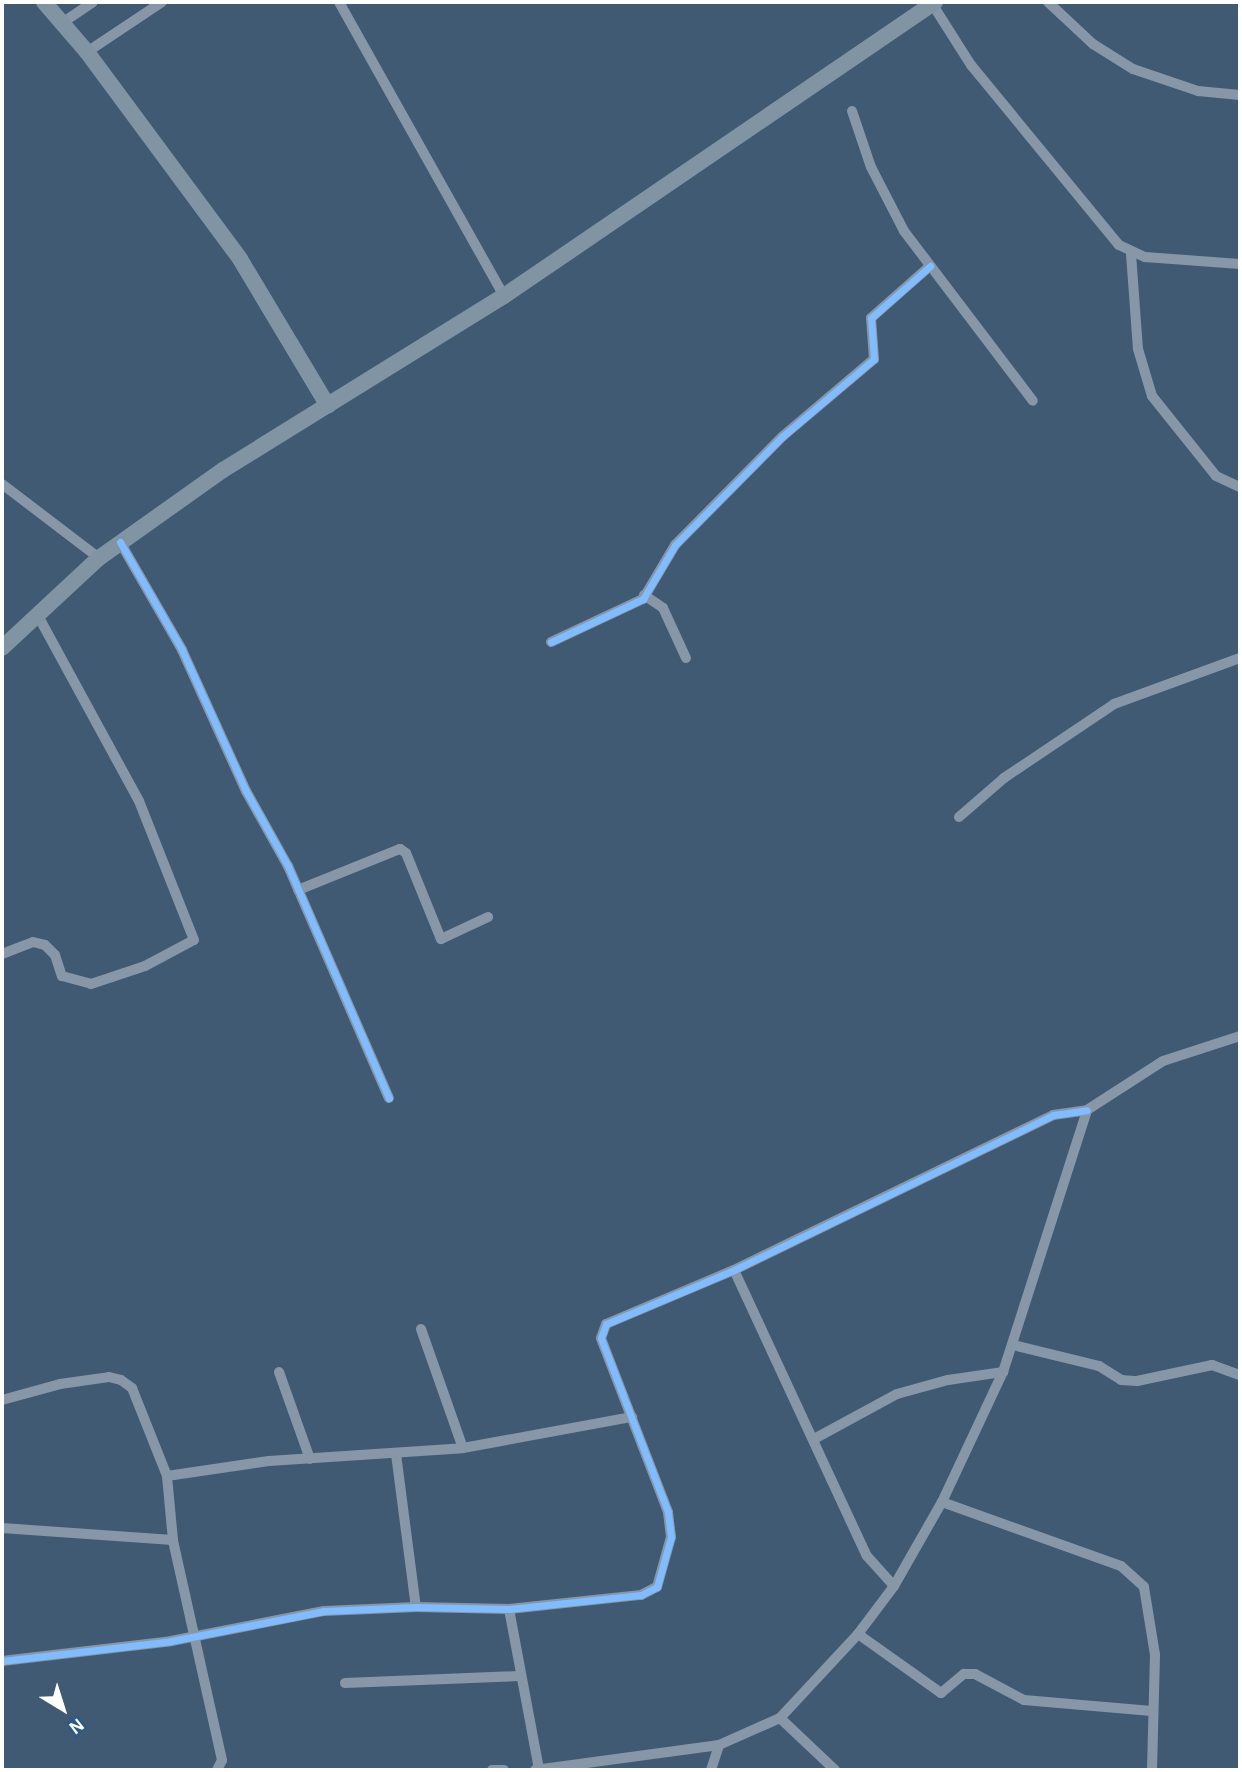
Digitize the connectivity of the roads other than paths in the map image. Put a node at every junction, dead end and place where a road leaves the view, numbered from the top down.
1 (44, 2) edge
2 (93, 2) edge
3 (162, 2) edge
4 (339, 2) edge
5 (1048, 2) edge
6 (933, 3) edge
7 (62, 23) junction
8 (87, 52) junction
9 (1240, 96) edge
10 (852, 111) dead end
11 (1130, 254) junction
12 (1240, 264) edge
13 (930, 266) junction
14 (504, 296) junction
15 (1033, 401) dead end
16 (328, 406) junction
17 (2, 484) edge
18 (1240, 487) edge
19 (120, 542) junction
20 (99, 558) junction
21 (644, 595) junction
22 (37, 614) junction
23 (551, 642) dead end
24 (2, 648) edge
25 (686, 658) dead end
26 (1240, 658) edge
27 (959, 817) dead end
28 (298, 890) junction
29 (488, 917) dead end
30 (2, 954) edge
31 (1240, 1036) edge
32 (390, 1098) dead end
33 (1087, 1111) junction
34 (734, 1270) junction
35 (421, 1329) dead end
36 (1013, 1345) junction
37 (279, 1372) dead end
38 (1003, 1372) junction
39 (1240, 1375) edge
40 (2, 1400) edge
41 (632, 1417) junction
42 (814, 1439) junction
43 (463, 1448) junction
44 (396, 1454) junction
45 (310, 1458) junction
46 (167, 1476) junction
47 (942, 1502) junction
48 (2, 1528) edge
49 (173, 1539) junction
50 (894, 1586) junction
51 (415, 1606) junction
52 (509, 1609) junction
53 (858, 1634) junction
54 (196, 1636) junction
55 (2, 1661) edge
56 (519, 1676) junction
57 (345, 1683) dead end
58 (1152, 1711) junction
59 (780, 1718) junction
60 (719, 1745) junction
61 (217, 1770) edge
62 (492, 1770) edge
63 (501, 1770) edge
64 (537, 1770) edge
65 (711, 1770) edge
66 (835, 1770) edge
67 (1152, 1770) edge

1 - 7 main road
2 - 7 street
3 - 8 street
4 - 14 street
5 - 9 street
6 - 11 street
6 - 14 main road
7 - 8 main road
8 - 16 main road
10 - 13 street
11 - 12 street
11 - 18 street
13 - 15 street
13 - 21 street
14 - 16 main road
16 - 19 main road
17 - 20 street
19 - 20 main road
19 - 28 street
20 - 22 main road
21 - 23 street
21 - 25 street
22 - 24 main road
22 - 30 street
26 - 27 street
28 - 29 street
28 - 32 street
31 - 33 street
33 - 34 street
33 - 36 street
34 - 41 street
34 - 42 street
35 - 43 street
36 - 38 street
36 - 39 street
37 - 45 street
38 - 42 street
38 - 47 street
40 - 46 street
41 - 43 street
41 - 52 street
42 - 50 street
43 - 44 street
44 - 45 street
44 - 51 street
45 - 46 street
46 - 49 street
47 - 50 street
47 - 58 street
48 - 49 street
49 - 54 street
50 - 53 street
51 - 52 street
51 - 54 street
52 - 56 street
53 - 58 street
53 - 59 street
54 - 55 street
54 - 61 street
56 - 57 street
56 - 64 street
58 - 67 street
59 - 60 street
59 - 66 street
60 - 64 street
60 - 65 street
62 - 63 street

